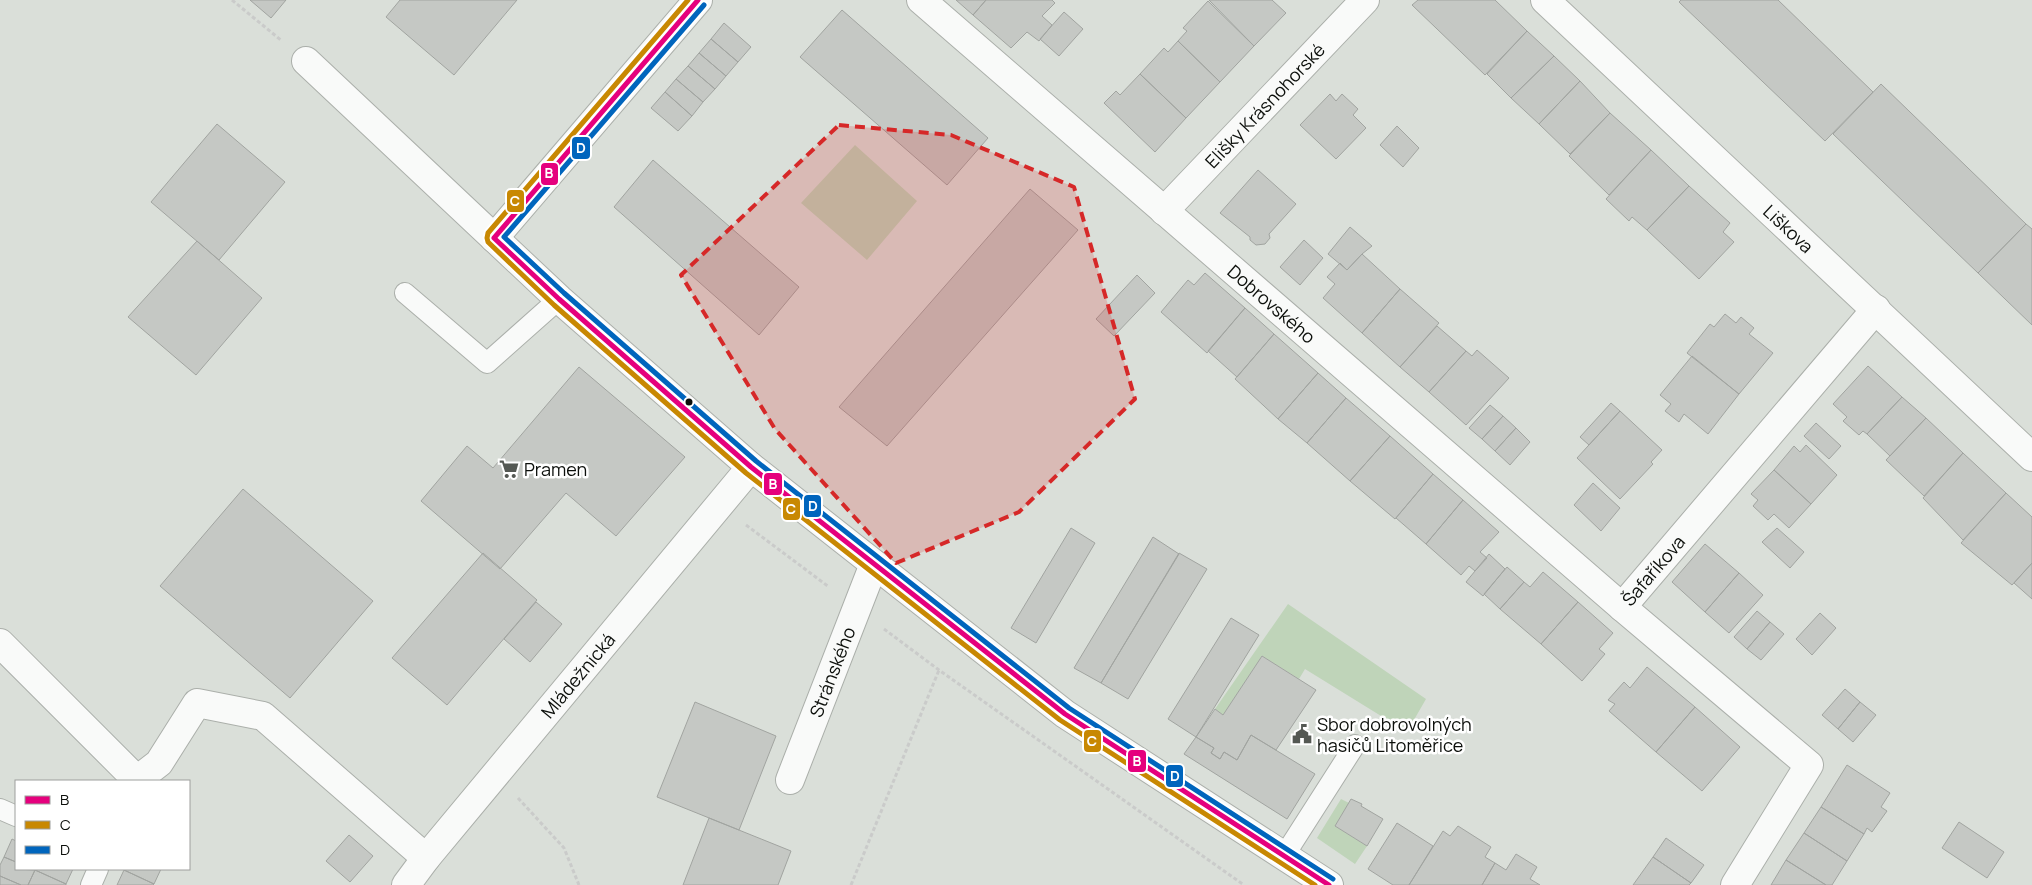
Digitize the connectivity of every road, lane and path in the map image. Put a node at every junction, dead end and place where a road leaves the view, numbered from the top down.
1 (232, 0) edge
2 (698, 0) edge
3 (920, 0) edge
4 (1365, 0) edge
5 (1545, 0) edge
6 (306, 61) joint
7 (1164, 211) junction
8 (494, 238) junction
9 (405, 294) dead end
10 (559, 299) junction
11 (1876, 309) junction
12 (2032, 457) edge
13 (751, 467) junction
14 (720, 505) junction
15 (874, 564) junction
16 (1622, 607) junction
17 (857, 608) junction
18 (0, 643) edge
19 (939, 670) junction
20 (1355, 745) dead end
21 (495, 774) junction
22 (136, 780) edge
23 (138, 780) edge
24 (790, 780) dead end
25 (0, 809) edge
26 (15, 816) edge
27 (1284, 856) junction
28 (426, 858) junction
29 (98, 870) edge
30 (91, 885) edge
31 (406, 885) edge
32 (579, 885) edge
33 (851, 885) edge
34 (1244, 885) edge
35 (1328, 885) edge
36 (1735, 885) edge

1 - 6 path
2 - 8 street
3 - 7 street, Dobrovského
4 - 7 street, Elišky Krásnohorské
5 - 11 street, Liškova
6 - 8 street
7 - 16 street, Dobrovského
8 - 10 street
9 - 10 lane
10 - 13 street
11 - 12 street, Liškova
11 - 16 street, Šafaříkova
13 - 14 street, Mládežnická
13 - 15 street
14 - 17 path
14 - 21 street, Mládežnická
15 - 17 street, Stránského
15 - 27 street
16 - 36 street, Šafaříkova
17 - 19 path
17 - 24 street, Stránského
18 - 22 street
19 - 33 path
19 - 34 path
20 - 27 lane
21 - 28 street, Mládežnická
21 - 32 path
23 - 28 street
25 - 26 lane
27 - 35 street
28 - 31 street, Mládežnická
29 - 30 lane

